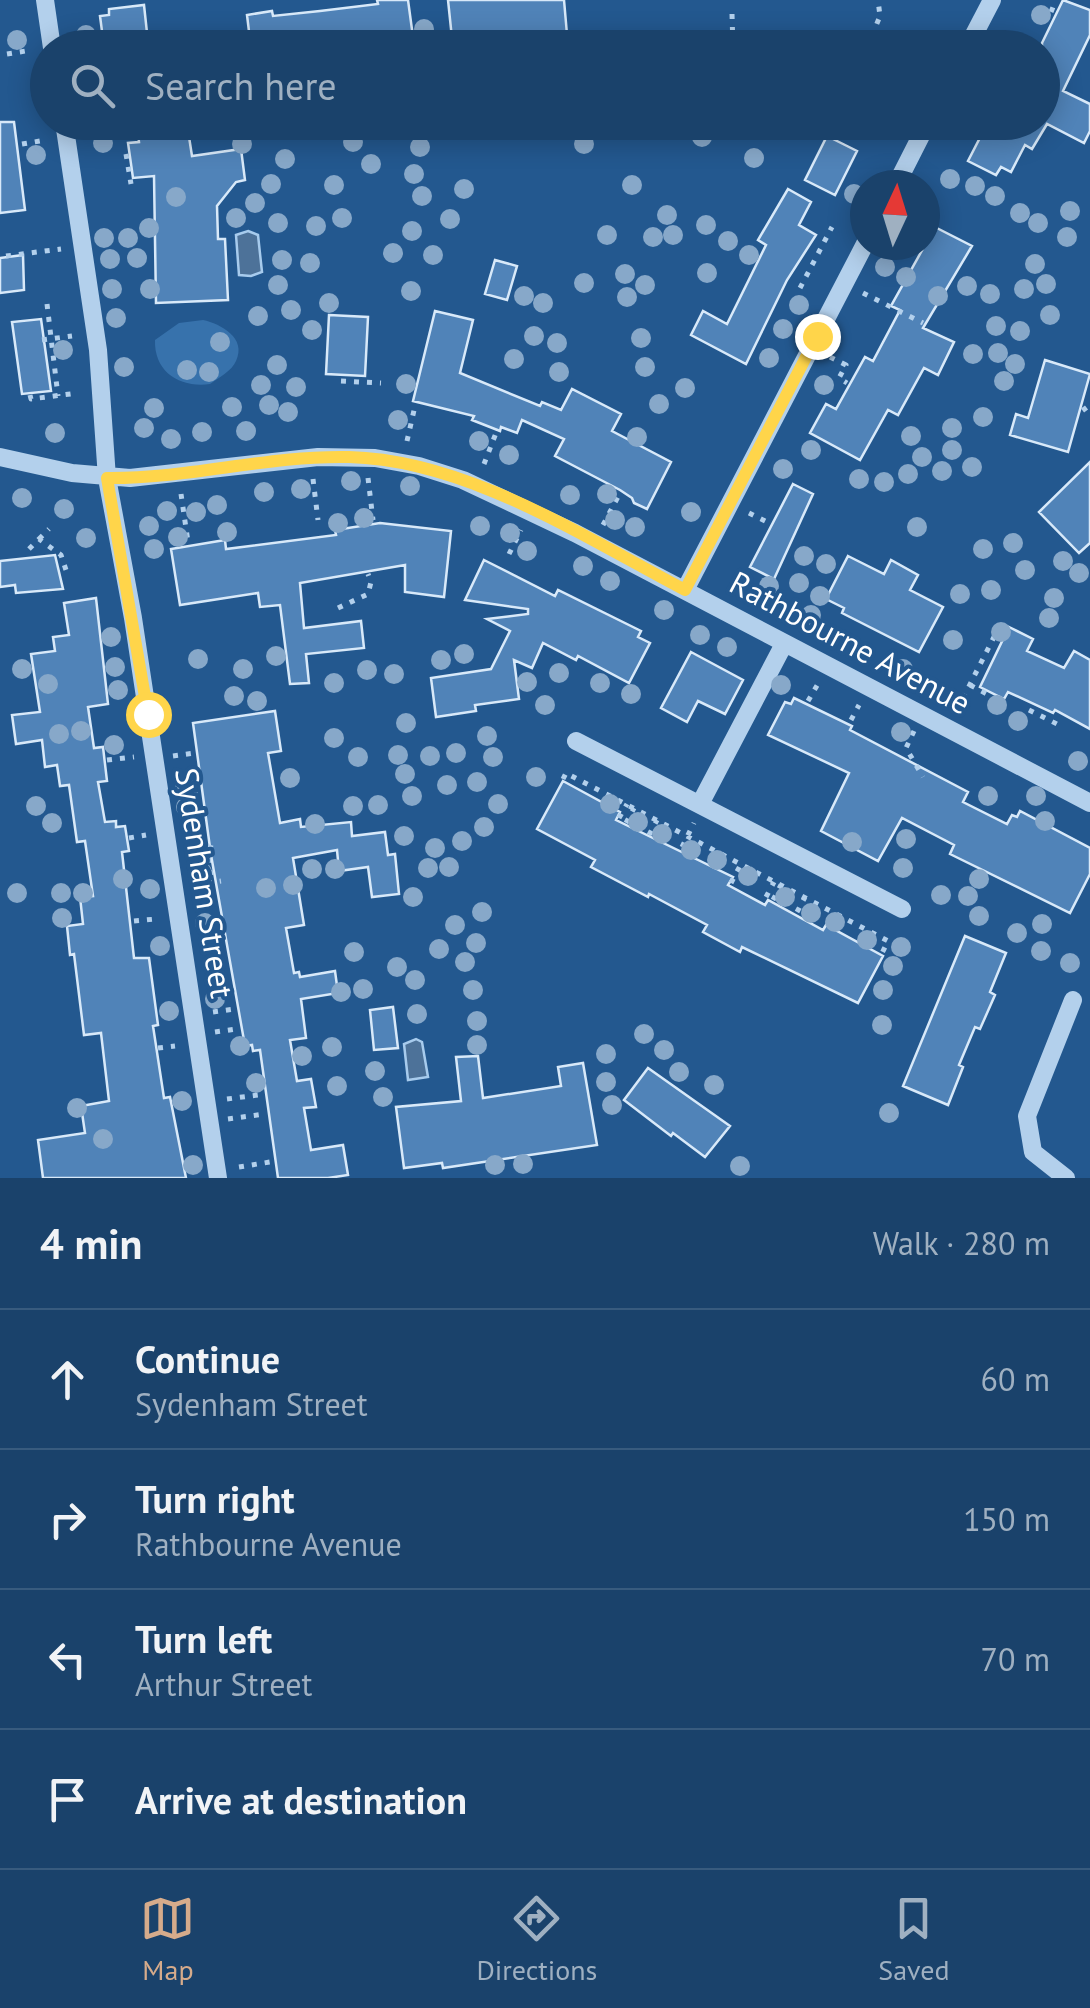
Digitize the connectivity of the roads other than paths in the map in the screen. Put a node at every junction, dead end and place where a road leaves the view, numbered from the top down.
1 (45, 0) edge
2 (992, 0) edge
3 (49, 30) edge
4 (976, 30) edge
5 (67, 140) edge
6 (919, 140) edge
7 (904, 170) edge
8 (857, 260) edge
9 (0, 457) edge
10 (107, 478) junction
11 (685, 590) junction
12 (784, 644) junction
13 (576, 741) dead end
14 (1090, 803) edge
15 (700, 804) junction
16 (902, 909) dead end
17 (1073, 1000) dead end
18 (218, 1178) edge
19 (1066, 1178) edge

1 - 3 street
2 - 4 street
5 - 10 street, Sydenham Street
6 - 7 street
8 - 11 street
9 - 10 street, Rathbourne Avenue
10 - 11 street, Rathbourne Avenue
10 - 18 street, Sydenham Street
11 - 12 street, Rathbourne Avenue
12 - 14 street, Rathbourne Avenue
12 - 15 street
13 - 15 street
15 - 16 street
17 - 19 street

